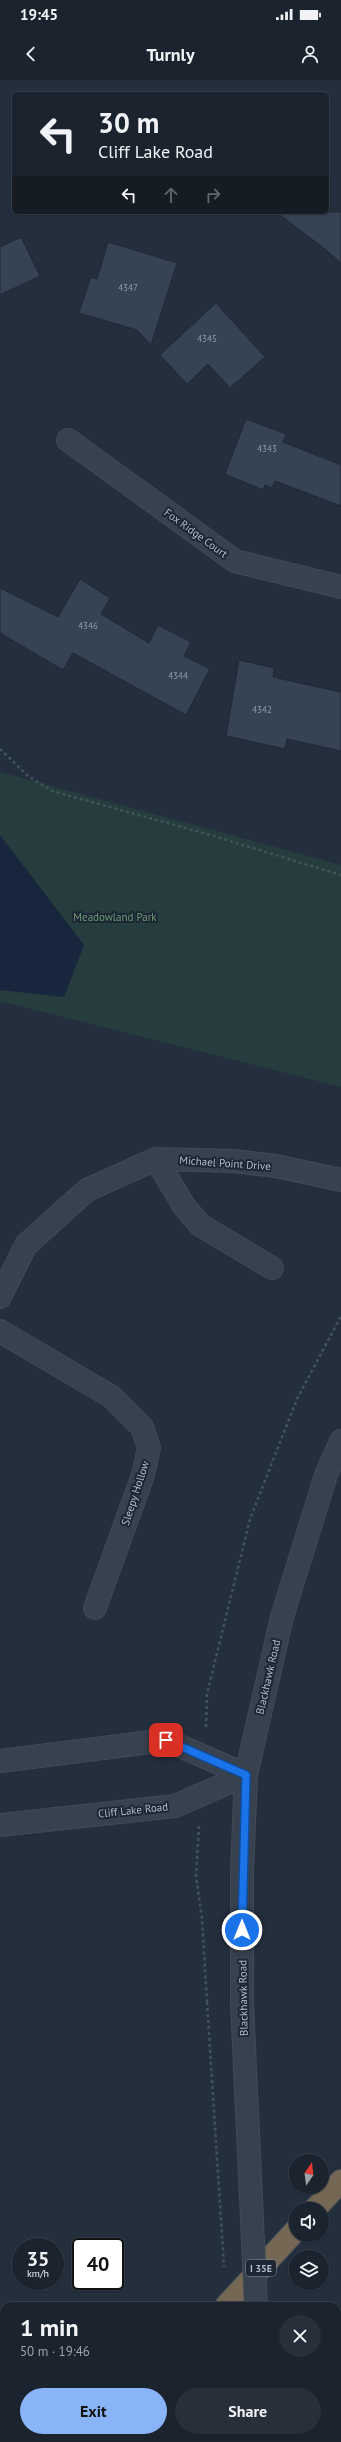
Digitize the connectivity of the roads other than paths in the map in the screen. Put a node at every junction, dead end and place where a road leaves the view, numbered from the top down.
1 (68, 440) dead end
2 (341, 587) edge
3 (156, 1159) junction
4 (341, 1180) edge
5 (272, 1268) dead end
6 (0, 1297) edge
7 (0, 1331) edge
8 (341, 1441) edge
9 (95, 1608) dead end
10 (0, 1761) edge
11 (246, 1775) junction
12 (0, 1824) edge
13 (341, 2181) edge
14 (322, 2202) edge
15 (289, 2238) edge
16 (230, 2302) edge
17 (256, 2302) edge

1 - 2 street, Fox Ridge Court
3 - 4 street, Michael Point Drive
3 - 5 street, Michael Point Drive
3 - 6 street, Michael Point Drive
7 - 9 street, Sleepy Hollow
8 - 11 street, Blackhawk Road
10 - 11 street
11 - 12 street, Cliff Lake Road
11 - 17 street, Blackhawk Road, bridge
13 - 14 highway
15 - 16 highway, I 35E

